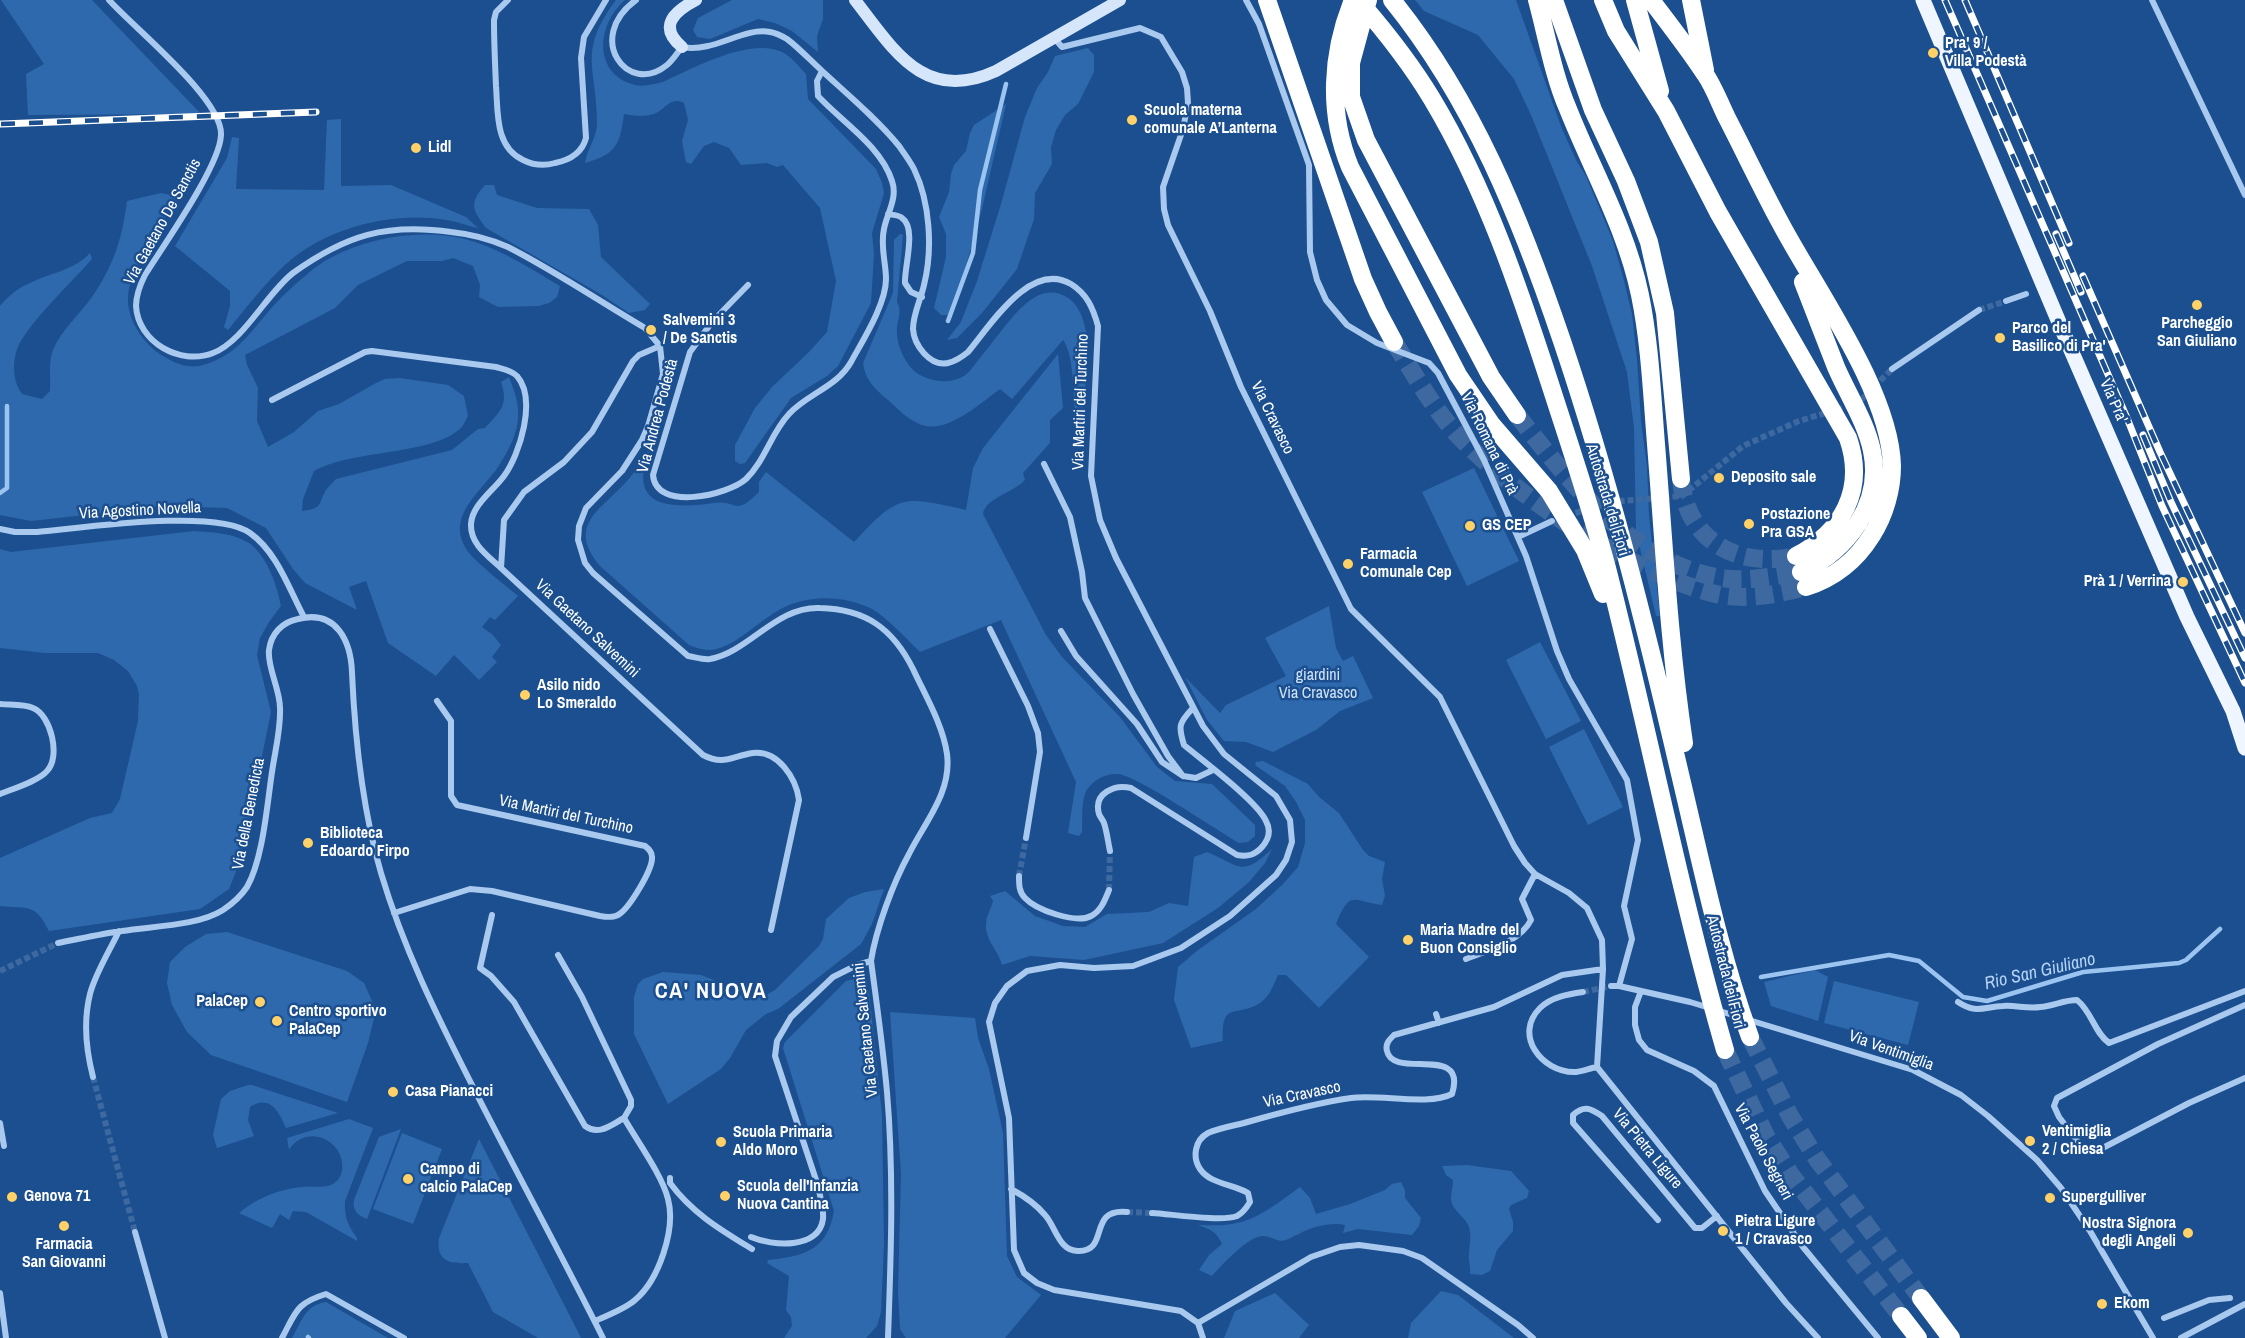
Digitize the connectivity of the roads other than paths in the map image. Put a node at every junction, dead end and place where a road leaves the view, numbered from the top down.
1 (109, 0) edge
2 (508, 0) edge
3 (606, 0) edge
4 (636, 0) edge
5 (696, 0) edge
6 (855, 0) edge
7 (1120, 0) edge
8 (1246, 0) edge
9 (1268, 0) edge
10 (1353, 0) edge
11 (1358, 0) edge
12 (1368, 0) edge
13 (1537, 0) edge
14 (1554, 0) edge
15 (1563, 0) edge
16 (1603, 0) edge
17 (1635, 0) edge
18 (1651, 0) edge
19 (1691, 0) edge
20 (1923, 0) edge
21 (2152, 0) edge
22 (1395, 5) edge
23 (1055, 39) junction
24 (682, 47) junction
25 (822, 71) junction
26 (1706, 75) junction
27 (1582, 80) junction
28 (1666, 111) junction
29 (2245, 195) edge
30 (888, 214) junction
31 (748, 285) dead end
32 (2026, 294) dead end
33 (922, 297) junction
34 (2006, 301) tunnel mouth
35 (1979, 310) tunnel mouth
36 (1394, 342) tunnel mouth
37 (660, 346) junction
38 (1892, 369) tunnel mouth
39 (272, 400) dead end
40 (1517, 415) tunnel mouth
41 (1044, 464) dead end
42 (1681, 478) tunnel mouth
43 (1552, 521) dead end
44 (0, 529) edge
45 (1518, 537) junction
46 (501, 568) junction
47 (304, 617) junction
48 (990, 629) dead end
49 (1061, 631) dead end
50 (1636, 689) junction
51 (437, 701) dead end
52 (0, 704) edge
53 (1192, 709) junction
54 (2245, 748) edge
55 (1214, 770) junction
56 (1183, 776) junction
57 (0, 794) edge
58 (1026, 838) tunnel mouth
59 (1110, 851) tunnel mouth
60 (1535, 874) junction
61 (1019, 876) tunnel mouth
62 (1109, 890) tunnel mouth
63 (1710, 902) junction
64 (394, 913) junction
65 (492, 915) dead end
66 (771, 930) dead end
67 (119, 931) junction
68 (58, 943) tunnel mouth
69 (558, 955) dead end
70 (1466, 959) dead end
71 (871, 961) junction
72 (1603, 969) junction
73 (1615, 986) joint
74 (2245, 991) edge
75 (1583, 992) tunnel mouth
76 (1641, 992) junction
77 (1958, 1002) dead end
78 (2245, 1005) edge
79 (1436, 1014) dead end
80 (1439, 1023) junction
81 (1750, 1037) tunnel mouth
82 (1725, 1050) tunnel mouth
83 (1596, 1066) junction
84 (93, 1077) tunnel mouth
85 (2245, 1078) edge
86 (624, 1118) junction
87 (0, 1123) edge
88 (4, 1146) dead end
89 (670, 1178) dead end
90 (1011, 1189) junction
91 (1127, 1212) tunnel mouth
92 (1152, 1213) tunnel mouth
93 (1717, 1216) junction
94 (1658, 1220) dead end
95 (135, 1232) tunnel mouth
96 (752, 1237) dead end
97 (752, 1249) dead end
98 (0, 1293) edge
99 (1921, 1298) tunnel mouth
100 (2230, 1298) dead end
101 (2245, 1304) edge
102 (1901, 1316) tunnel mouth
103 (2164, 1318) dead end
104 (595, 1321) junction
105 (1198, 1323) junction
106 (6, 1338) edge
107 (165, 1338) edge
108 (282, 1338) edge
109 (404, 1338) edge
110 (603, 1338) edge
111 (888, 1338) edge
112 (1203, 1338) edge
113 (1533, 1338) edge
114 (1818, 1338) edge
115 (1878, 1338) edge
116 (1918, 1338) edge
117 (1951, 1338) edge
118 (2154, 1338) edge
119 (2181, 1338) edge

1 - 37 street, Via Gaetano De Sanctis
2 - 3 street
4 - 24 street
5 - 24 street
6 - 23 street
7 - 23 street
8 - 45 street, Via Romana di Prà
9 - 36 highway
10 - 50 highway
11 - 50 highway, Autostrada dei Fiori
12 - 40 highway
13 - 63 highway
14 - 27 highway
15 - 27 highway
16 - 28 highway
17 - 28 highway
18 - 26 highway
19 - 26 highway
20 - 54 main road, Via Pra'
21 - 29 street
22 - 63 highway, Autostrada dei Fiori
23 - 60 street, Via Cravasco
24 - 25 street, Via Martiri del Turchino
25 - 30 street, Via Andrea Podestà
25 - 33 street, Via Martiri del Turchino
26 - 28 highway
27 - 42 highway
30 - 31 street, Via Andrea Podestà
30 - 33 street
32 - 34 street
33 - 53 street, Via Martiri del Turchino
35 - 38 street
37 - 46 street
37 - 71 street, Via Gaetano Salvemini
39 - 46 street, Via Gaetano Salvemini
41 - 56 street, Via Martiri del Turchino
43 - 45 street
44 - 47 street, Via Agostino Novella
45 - 73 street, Via Romana di Prà
46 - 66 street, Via Gaetano Salvemini
47 - 64 street
47 - 67 street, Via della Benedicta
48 - 58 street
49 - 56 street
50 - 82 highway, Autostrada dei Fiori
51 - 64 street, Via Martiri del Turchino
52 - 57 street
53 - 55 street
53 - 90 street, Via Martiri del Turchino
55 - 56 street
55 - 59 street
60 - 70 street
60 - 72 street, Via Cravasco
61 - 62 street
63 - 81 highway, Autostrada dei Fiori
64 - 104 street
65 - 86 street
67 - 68 street, Via della Benedicta
67 - 84 street
69 - 86 street
71 - 96 street
71 - 111 street, Via Gaetano Salvemini
72 - 80 street, Via Cravasco
72 - 83 street, Via Cravasco
73 - 76 street, Via Ventimiglia
74 - 77 street
75 - 83 street
76 - 115 street, Via Paolo Segneri
76 - 118 street, Via Ventimiglia
78 - 85 street
79 - 80 street
80 - 92 street, Via Cravasco
83 - 93 street, Via Pietra Ligure
86 - 104 street
87 - 88 street
89 - 97 street
90 - 91 street
90 - 105 street, Via Martiri del Turchino
93 - 94 street, Via Pietra Ligure
93 - 114 street, Via Pietra Ligure
95 - 107 street
98 - 106 street
99 - 117 highway
100 - 103 street
101 - 119 street
102 - 116 highway
104 - 110 street
105 - 112 street
105 - 113 street
108 - 109 street

